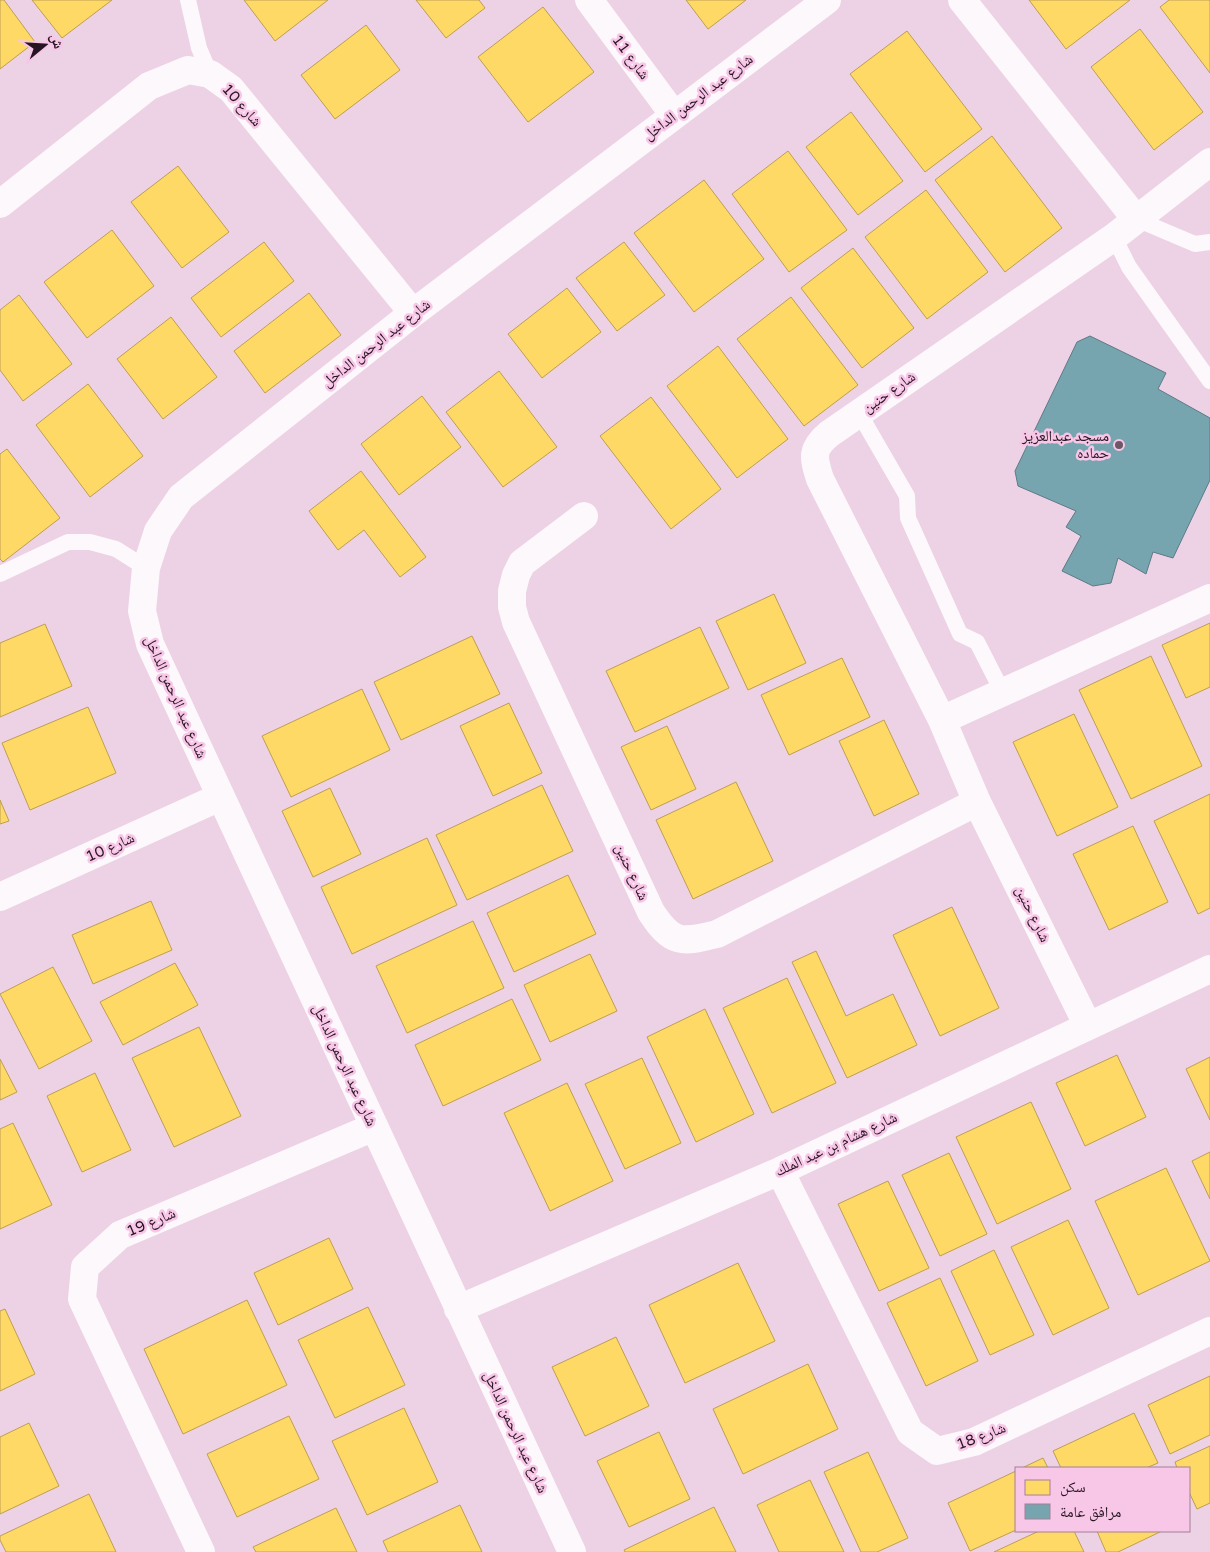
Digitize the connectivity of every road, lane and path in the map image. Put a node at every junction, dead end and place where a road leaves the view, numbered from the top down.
1 (188, 0) edge
2 (589, 0) edge
3 (827, 0) edge
4 (962, 0) edge
5 (210, 74) junction
6 (674, 115) junction
7 (1210, 162) edge
8 (0, 204) edge
9 (1136, 219) junction
10 (1114, 237) junction
11 (1210, 242) edge
12 (413, 313) junction
13 (1210, 381) edge
14 (859, 413) junction
15 (584, 516) dead end
16 (146, 568) junction
17 (0, 574) edge
18 (1210, 598) edge
19 (1003, 693) junction
20 (942, 720) junction
21 (220, 797) junction
22 (977, 802) junction
23 (0, 896) edge
24 (1210, 969) edge
25 (1088, 1026) junction
26 (374, 1127) junction
27 (780, 1170) junction
28 (458, 1308) junction
29 (1210, 1331) edge
30 (201, 1552) edge
31 (572, 1552) edge

1 - 5 lane
2 - 6 street, شارع 11
3 - 6 street, شارع عبد الرحمن الداخل
4 - 9 street
5 - 8 street, شارع 10
5 - 12 street, شارع 10
6 - 12 street, شارع عبد الرحمن الداخل
7 - 9 street, شارع حنين
9 - 10 street, شارع حنين
9 - 11 lane
10 - 13 lane
10 - 14 street, شارع حنين
12 - 16 street, شارع عبد الرحمن الداخل
14 - 19 lane
14 - 20 street, شارع حنين
15 - 22 street, شارع حنين
16 - 17 lane
16 - 21 street, شارع عبد الرحمن الداخل
18 - 19 street
19 - 20 street
20 - 22 street, شارع حنين
21 - 23 street, شارع 10
21 - 26 street, شارع عبد الرحمن الداخل
22 - 25 street, شارع حنين
24 - 25 street, شارع هشام بن عبد الملك
25 - 27 street, شارع هشام بن عبد الملك
26 - 28 street, شارع عبد الرحمن الداخل
26 - 30 street, شارع 19
27 - 28 street, شارع هشام بن عبد الملك
27 - 29 street, شارع 18
28 - 31 street, شارع عبد الرحمن الداخل

